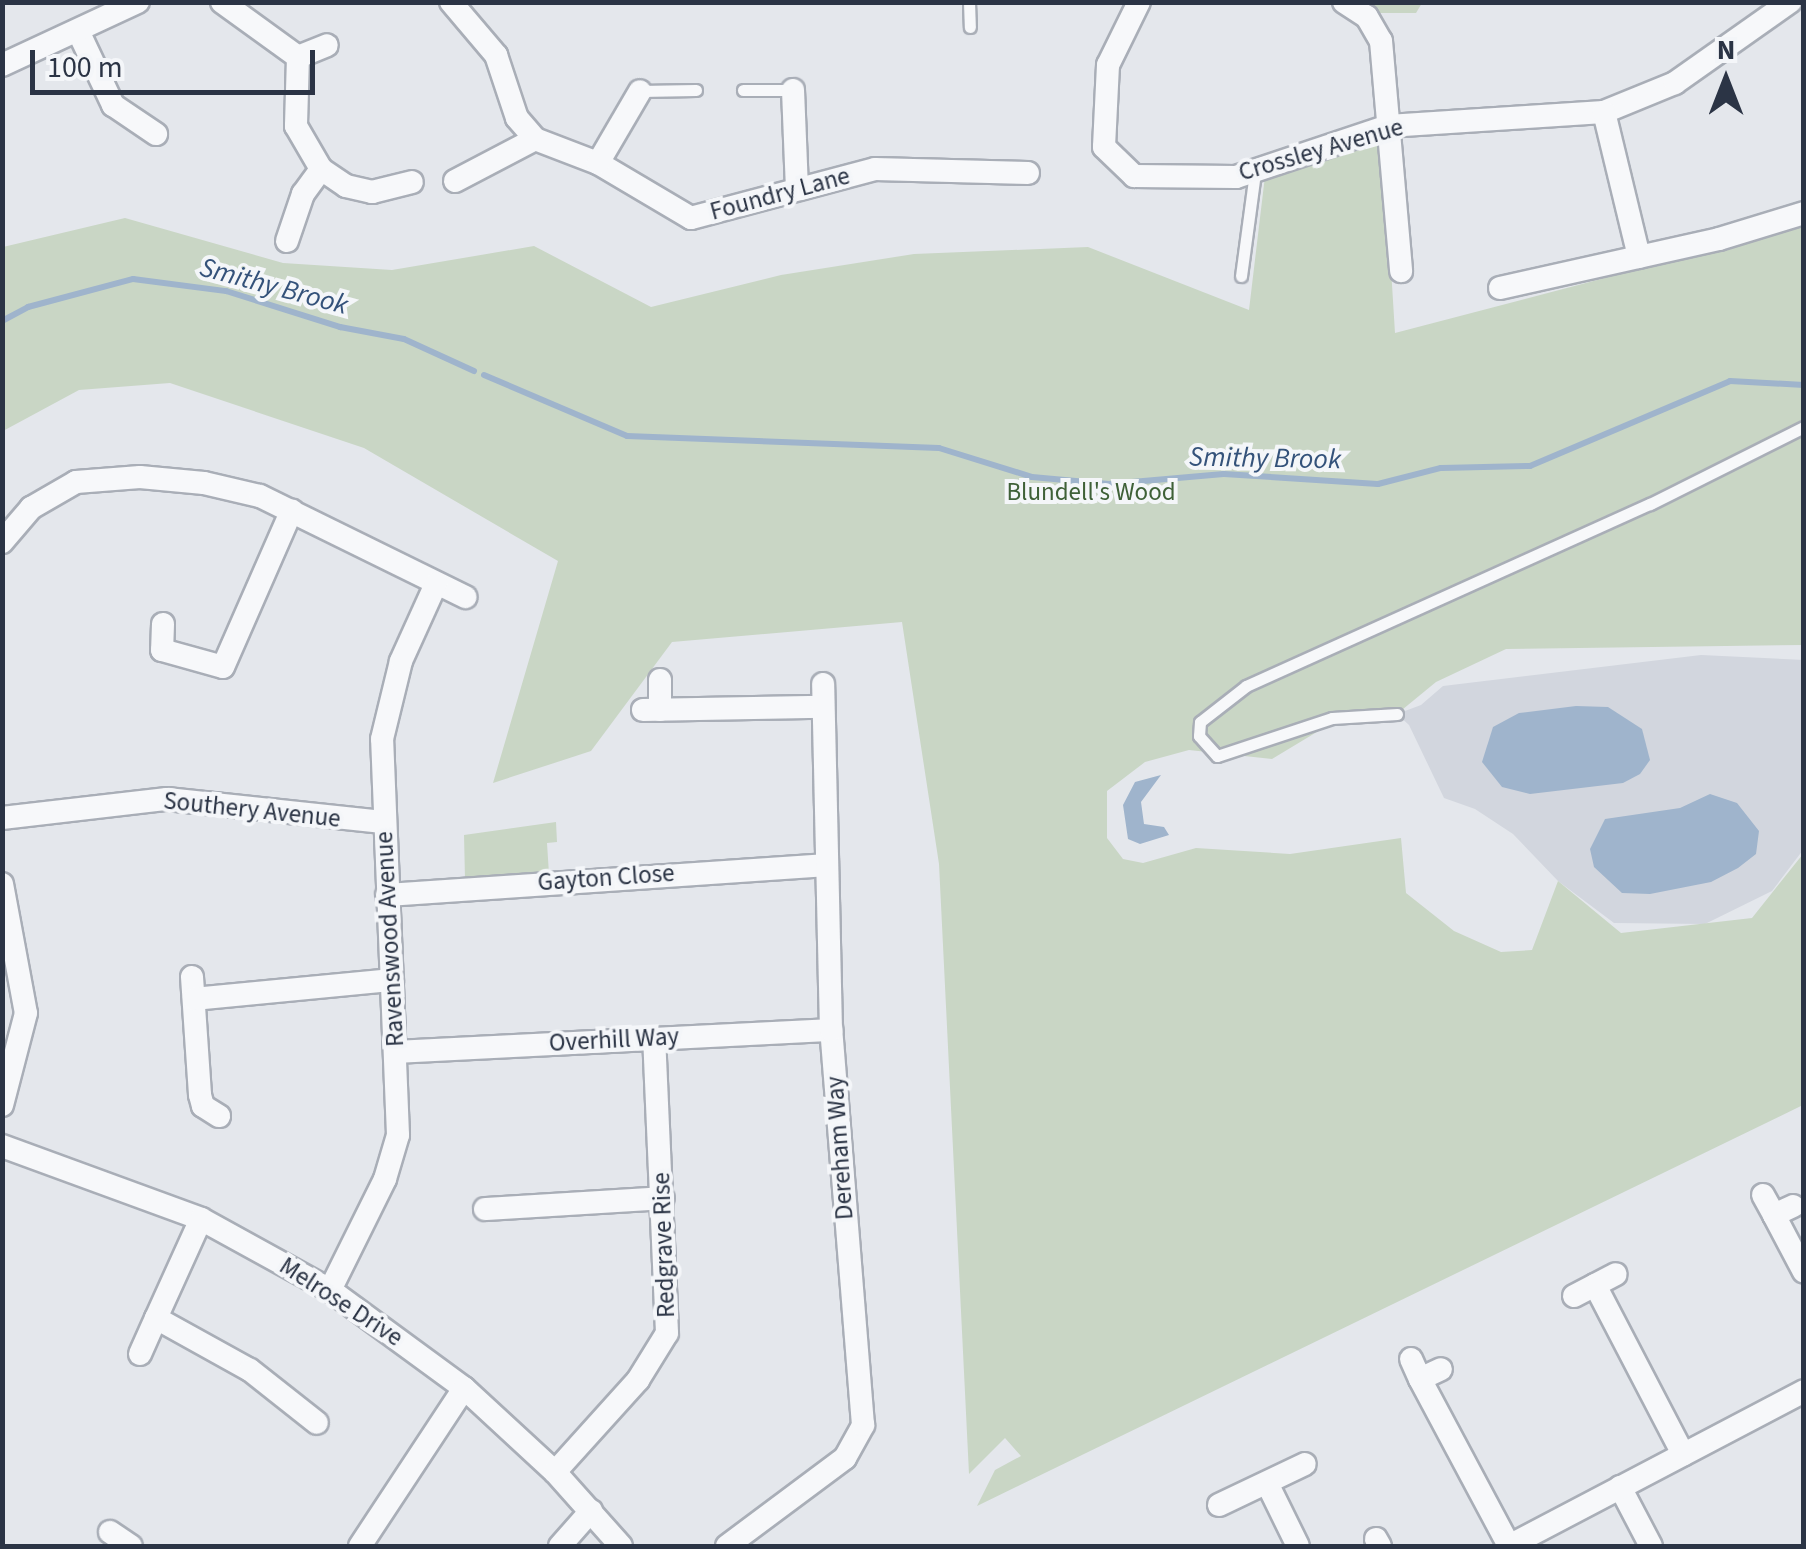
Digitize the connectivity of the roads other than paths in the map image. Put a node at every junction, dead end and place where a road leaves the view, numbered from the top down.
1 (138, 2) edge
2 (222, 2) edge
3 (450, 2) edge
4 (969, 2) edge
5 (1139, 2) edge
6 (1344, 2) edge
7 (1790, 2) edge
8 (970, 27) dead end
9 (80, 33) junction
10 (327, 45) dead end
11 (298, 57) junction
12 (2, 66) edge
13 (696, 90) dead end
14 (742, 90) dead end
15 (793, 90) joint
16 (640, 91) joint
17 (1604, 112) junction
18 (1388, 126) junction
19 (156, 134) dead end
20 (535, 139) junction
21 (598, 164) junction
22 (320, 168) junction
23 (1255, 172) junction
24 (1028, 173) dead end
25 (455, 180) dead end
26 (412, 182) dead end
27 (798, 188) junction
28 (1804, 213) edge
29 (287, 241) dead end
30 (1639, 256) junction
31 (1401, 272) dead end
32 (1240, 276) dead end
33 (1500, 288) dead end
34 (1804, 427) edge
35 (292, 510) junction
36 (2, 542) edge
37 (436, 584) junction
38 (465, 597) dead end
39 (163, 624) dead end
40 (660, 680) dead end
41 (1397, 714) dead end
42 (2, 818) edge
43 (383, 822) junction
44 (824, 865) junction
45 (2, 884) edge
46 (387, 895) junction
47 (6, 916) edge
48 (392, 980) junction
49 (832, 1030) junction
50 (654, 1038) junction
51 (396, 1052) junction
52 (2, 1104) edge
53 (219, 1116) dead end
54 (2, 1146) edge
55 (662, 1198) junction
56 (1777, 1206) dead end
57 (513, 1208) junction
58 (486, 1210) dead end
59 (201, 1219) junction
60 (514, 1232) dead end
61 (1804, 1272) edge
62 (330, 1290) junction
63 (1574, 1296) dead end
64 (156, 1318) junction
65 (140, 1354) dead end
66 (1424, 1369) dead end
67 (464, 1388) junction
68 (1804, 1391) edge
69 (318, 1422) dead end
70 (1684, 1454) junction
71 (1305, 1464) dead end
72 (555, 1472) junction
73 (1266, 1482) junction
74 (1620, 1487) junction
75 (1219, 1505) dead end
76 (591, 1511) junction
77 (110, 1532) dead end
78 (131, 1546) edge
79 (360, 1546) edge
80 (560, 1546) edge
81 (622, 1546) edge
82 (727, 1546) edge
83 (1298, 1546) edge
84 (1509, 1546) edge
85 (1651, 1546) edge

1 - 9 street
2 - 11 street
3 - 20 street
4 - 8 lane
5 - 23 street, Crossley Avenue
6 - 18 street
7 - 17 street, Crossley Avenue
9 - 12 street
9 - 19 street
10 - 11 street
11 - 22 street
13 - 16 lane
14 - 15 lane
15 - 27 street
16 - 21 street
17 - 18 street, Crossley Avenue
17 - 30 street
18 - 23 street, Crossley Avenue
18 - 31 street
20 - 21 street, Foundry Lane
20 - 25 street
21 - 27 street, Foundry Lane
22 - 26 street
22 - 29 street
23 - 32 lane
24 - 27 street, Foundry Lane
28 - 30 street
30 - 33 street
34 - 41 lane
35 - 36 street
35 - 37 street
35 - 39 street
37 - 38 street
37 - 43 street, Ravenswood Avenue
40 - 44 street, Dereham Way
42 - 43 street, Southery Avenue
43 - 46 street, Ravenswood Avenue
44 - 46 street, Gayton Close
44 - 49 street, Dereham Way
45 - 47 street
46 - 48 street, Ravenswood Avenue
47 - 52 street
48 - 51 street, Ravenswood Avenue
48 - 53 street
49 - 50 street, Overhill Way
49 - 82 street, Dereham Way
50 - 51 street, Overhill Way
50 - 55 street, Redgrave Rise
51 - 62 street, Ravenswood Avenue
54 - 59 street, Melrose Drive
55 - 57 street
55 - 72 street, Redgrave Rise
56 - 61 street
57 - 58 street
57 - 60 street
59 - 62 street, Melrose Drive
59 - 64 street
62 - 67 street, Melrose Drive
63 - 70 street
64 - 65 street
64 - 69 street
66 - 84 street
67 - 72 street, Melrose Drive
67 - 79 street
68 - 70 street
70 - 74 street
71 - 73 street
72 - 76 street, Melrose Drive
73 - 75 street
73 - 83 street
74 - 84 street
74 - 85 street
76 - 80 street
76 - 81 street, Melrose Drive
77 - 78 street

